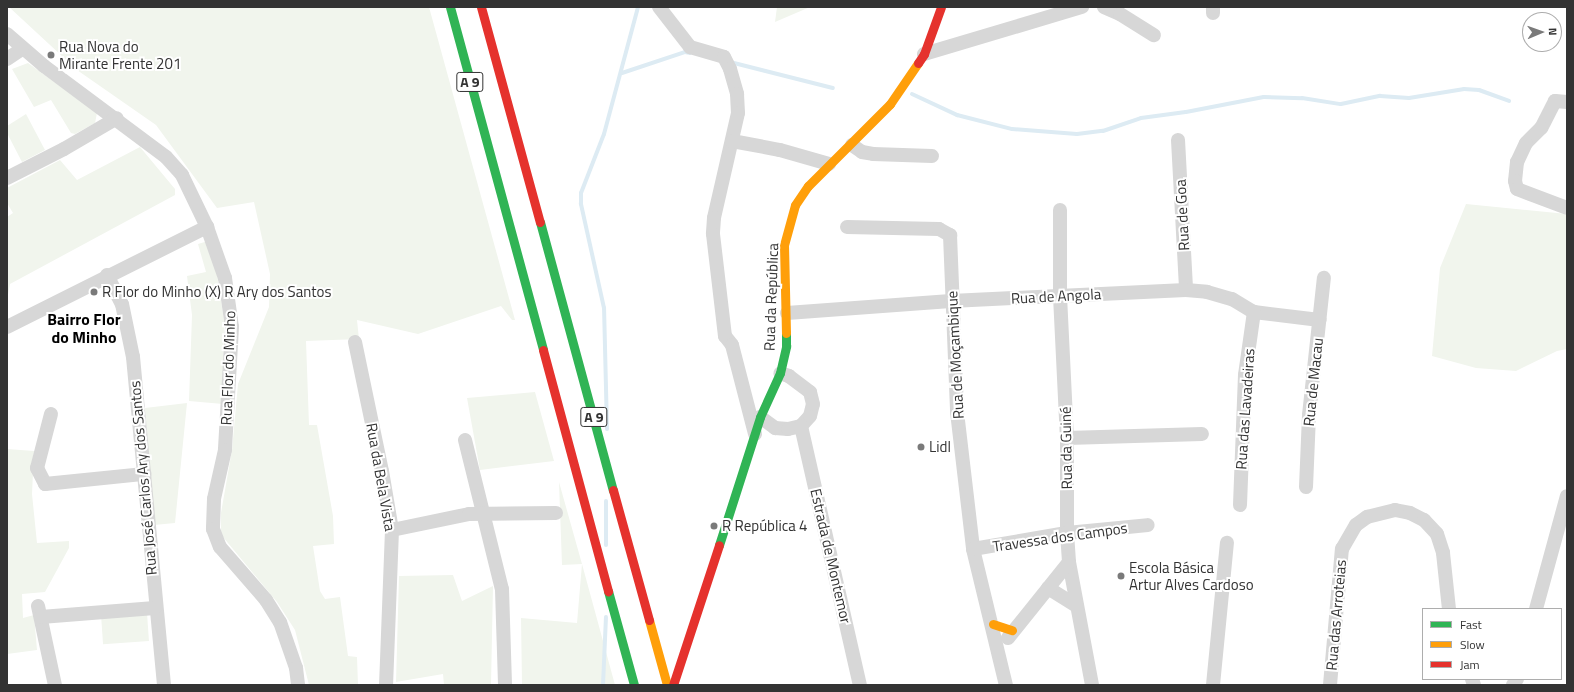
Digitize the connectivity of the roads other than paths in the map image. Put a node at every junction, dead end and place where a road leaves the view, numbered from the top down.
1 (450, 7) edge
2 (481, 7) edge
3 (659, 7) edge
4 (941, 7) edge
5 (1082, 7) edge
6 (1104, 7) edge
7 (7, 34) edge
8 (1154, 35) dead end
9 (22, 49) junction
10 (924, 54) junction
11 (7, 59) edge
12 (1561, 102) edge
13 (117, 118) junction
14 (1178, 140) dead end
15 (732, 142) junction
16 (852, 145) junction
17 (932, 156) dead end
18 (829, 164) junction
19 (7, 178) edge
20 (1567, 208) edge
21 (1060, 210) dead end
22 (207, 227) junction
23 (847, 227) dead end
24 (107, 275) junction
25 (1324, 278) dead end
26 (1186, 290) junction
27 (1060, 296) junction
28 (951, 301) junction
29 (1254, 312) junction
30 (787, 313) junction
31 (1320, 320) junction
32 (7, 327) edge
33 (355, 342) dead end
34 (780, 373) junction
35 (51, 414) dead end
36 (760, 417) junction
37 (801, 426) junction
38 (755, 434) junction
39 (1202, 434) dead end
40 (1067, 438) junction
41 (464, 440) dead end
42 (144, 474) junction
43 (1306, 487) dead end
44 (1567, 496) edge
45 (1240, 505) dead end
46 (556, 513) dead end
47 (483, 514) junction
48 (1148, 525) dead end
49 (392, 530) junction
50 (1067, 533) junction
51 (1227, 543) dead end
52 (973, 549) junction
53 (1069, 562) junction
54 (1048, 588) junction
55 (1077, 606) junction
56 (155, 608) junction
57 (1449, 608) edge
58 (1536, 608) edge
59 (993, 624) junction
60 (1012, 630) junction
61 (1000, 651) junction
62 (55, 685) edge
63 (164, 685) edge
64 (298, 685) edge
65 (386, 685) edge
66 (505, 685) edge
67 (634, 685) edge
68 (668, 685) edge
69 (673, 685) edge
70 (860, 685) edge
71 (1006, 685) edge
72 (1092, 685) edge
73 (1213, 685) edge
74 (1330, 685) edge

1 - 67 main road, A 9
2 - 68 main road, A 9
3 - 15 street
4 - 10 main road, Rua da República
5 - 10 street
6 - 8 street
7 - 9 street, Rua Flor do Minho
9 - 11 street
9 - 13 street, Rua Flor do Minho
10 - 16 main road, Rua da República
12 - 20 street
13 - 19 street
13 - 22 street, Rua Flor do Minho
14 - 26 street, Rua de Goa
15 - 18 street
15 - 38 street
16 - 17 street
16 - 18 main road, Rua da República
18 - 30 main road, Rua da República
21 - 27 street, Rua da Guiné
22 - 24 street
22 - 64 street, Rua Flor do Minho
23 - 28 street, Rua de Moçambique
24 - 32 street
24 - 42 street, Rua José Carlos Ary dos Santos
25 - 31 street, Rua de Macau
26 - 27 street, Rua de Angola
26 - 29 street, Rua de Angola
27 - 28 street, Rua de Angola
27 - 40 street, Rua da Guiné
28 - 30 street, Rua de Angola
28 - 52 street, Rua de Moçambique
29 - 31 street, Rua de Angola
29 - 45 street, Rua das Lavadeiras
30 - 34 main road, Rua da República
31 - 43 street, Rua de Macau
33 - 49 street, Rua da Bela Vista
34 - 36 main road, Rua da República
34 - 37 street
35 - 42 street
36 - 37 street
36 - 38 main road, Rua da República
37 - 70 street, Estrada de Montemor
38 - 69 main road, Rua da República
39 - 40 street
40 - 50 street, Rua da Guiné
41 - 47 street
42 - 56 street, Rua José Carlos Ary dos Santos
44 - 58 street
46 - 47 street
47 - 49 street
47 - 66 street
48 - 50 street, Travessa dos Campos
49 - 65 street, Rua da Bela Vista
50 - 52 street, Travessa dos Campos
50 - 53 street, Rua da Guiné
51 - 73 street
52 - 59 street, Rua de Moçambique
53 - 54 street
53 - 55 street, Rua da Guiné
54 - 55 street
54 - 60 street
55 - 72 street, Rua da Guiné
56 - 62 street
56 - 63 street, Rua José Carlos Ary dos Santos
57 - 74 street, Rua das Arroteias
59 - 60 main road
59 - 61 street, Rua de Moçambique
60 - 61 street
61 - 71 street, Rua de Moçambique

